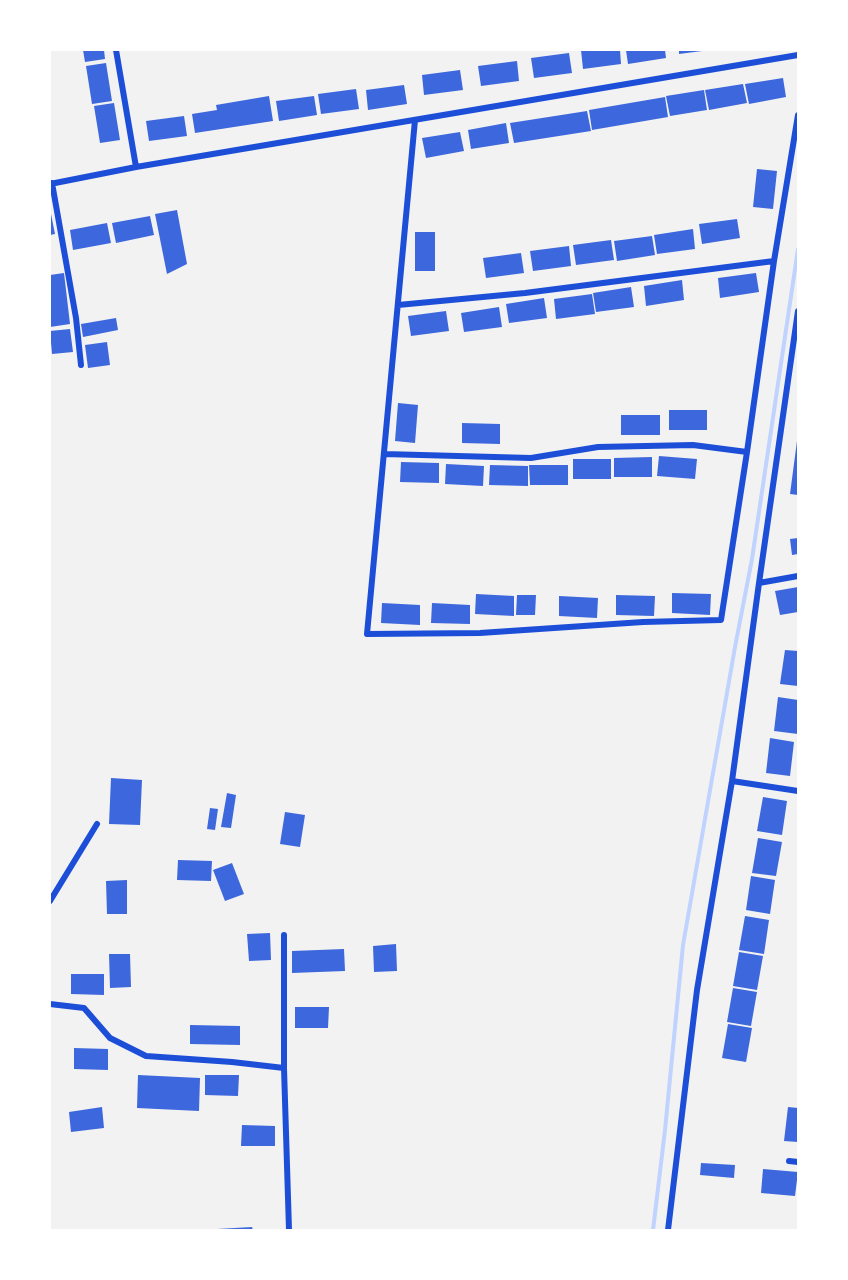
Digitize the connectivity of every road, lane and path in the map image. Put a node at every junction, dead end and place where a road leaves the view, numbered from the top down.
1 (116, 50) edge
2 (798, 55) edge
3 (798, 115) edge
4 (415, 120) junction
5 (136, 167) junction
6 (51, 184) edge
7 (774, 261) junction
8 (398, 305) junction
9 (798, 311) edge
10 (81, 365) dead end
11 (747, 452) junction
12 (384, 454) junction
13 (798, 576) edge
14 (759, 584) junction
15 (732, 781) junction
16 (798, 791) edge
17 (97, 824) dead end
18 (50, 901) edge
19 (284, 934) dead end
20 (50, 1004) edge
21 (284, 1068) junction
22 (789, 1161) dead end
23 (798, 1162) edge
24 (289, 1230) edge
25 (668, 1230) edge

1 - 5 street
2 - 4 street
3 - 7 street
4 - 5 street
4 - 8 street
5 - 6 street
6 - 10 street
7 - 8 street
7 - 11 street
8 - 12 street
9 - 14 street
11 - 12 street
11 - 12 street
13 - 14 street
14 - 15 street
15 - 16 street
15 - 25 street
17 - 18 street
19 - 21 street
20 - 21 street
21 - 24 street
22 - 23 street

